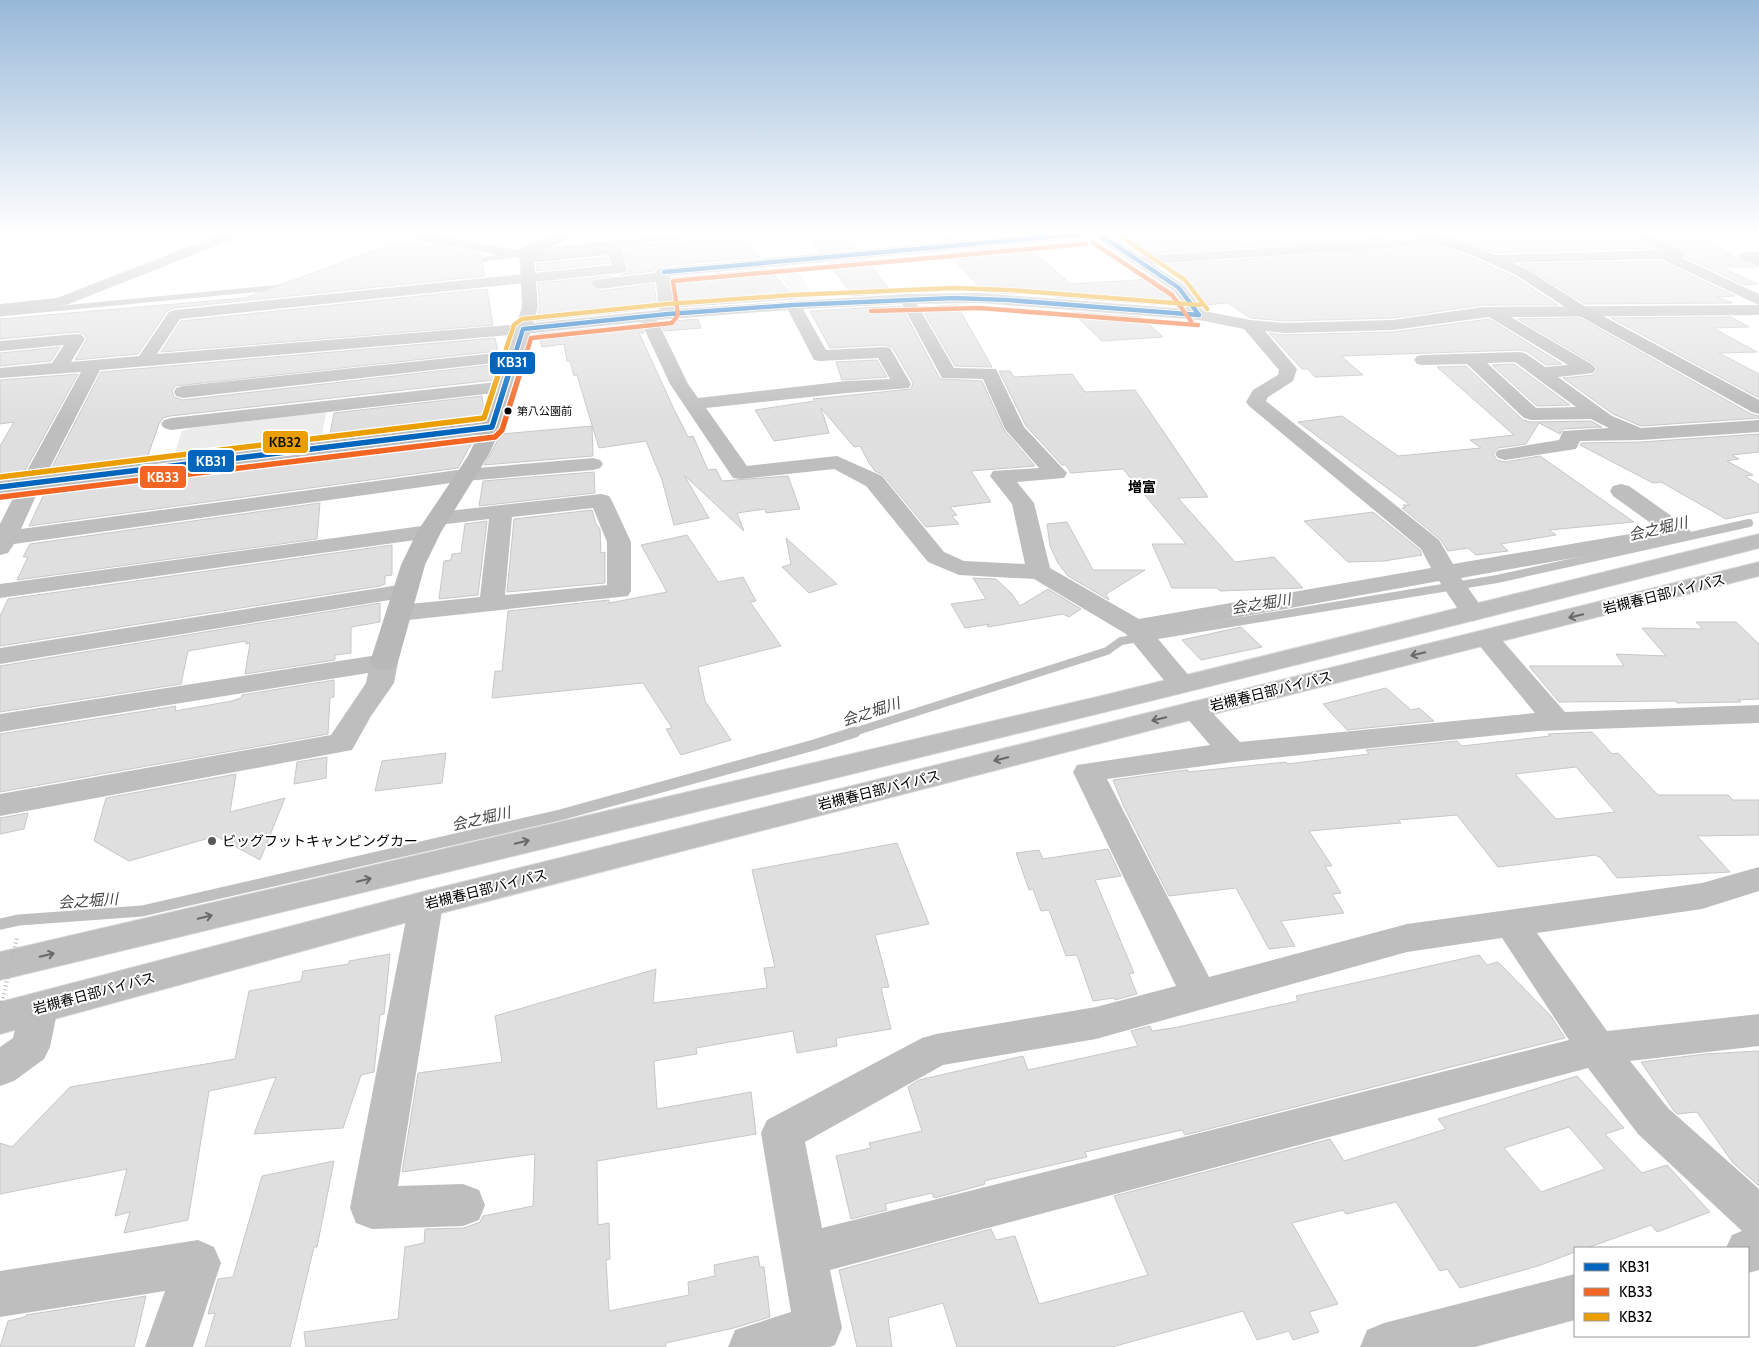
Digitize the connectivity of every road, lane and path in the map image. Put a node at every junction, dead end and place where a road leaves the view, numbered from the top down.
1 (73, 297) edge
2 (337, 297) edge
3 (530, 297) edge
4 (666, 297) edge
5 (1186, 297) edge
6 (1560, 297) edge
7 (907, 299) junction
8 (292, 303) junction
9 (793, 305) junction
10 (0, 309) edge
11 (1580, 310) junction
12 (1759, 310) edge
13 (1492, 312) junction
14 (668, 314) junction
15 (1199, 315) junction
16 (647, 317) junction
17 (1250, 325) junction
18 (523, 329) junction
19 (0, 346) edge
20 (277, 349) junction
21 (198, 356) junction
22 (516, 356) junction
23 (1472, 359) junction
24 (145, 360) junction
25 (1423, 360) dead end
26 (94, 365) junction
27 (59, 367) junction
28 (0, 373) edge
29 (1540, 373) junction
30 (506, 387) junction
31 (183, 392) junction
32 (693, 404) junction
33 (1759, 408) edge
34 (1596, 413) junction
35 (171, 424) junction
36 (1759, 426) edge
37 (492, 427) junction
38 (1641, 434) junction
39 (1504, 454) dead end
40 (593, 464) dead end
41 (154, 468) junction
42 (465, 475) junction
43 (31, 483) junction
44 (0, 487) edge
45 (1621, 491) dead end
46 (501, 511) junction
47 (434, 525) junction
48 (1759, 541) edge
49 (2, 543) edge
50 (1759, 569) edge
51 (1039, 572) junction
52 (1446, 573) junction
53 (0, 591) edge
54 (402, 602) junction
55 (492, 603) junction
56 (1479, 625) junction
57 (1140, 635) junction
58 (0, 656) edge
59 (384, 662) junction
60 (1188, 697) junction
61 (1759, 714) edge
62 (1557, 721) junction
63 (0, 723) edge
64 (1233, 752) junction
65 (0, 805) edge
66 (1759, 879) edge
67 (426, 904) junction
68 (1511, 923) junction
69 (17, 938) dead end
70 (0, 966) edge
71 (1199, 995) junction
72 (39, 1008) junction
73 (0, 1009) edge
74 (0, 1018) edge
75 (1759, 1030) edge
76 (1597, 1049) junction
77 (0, 1069) edge
78 (463, 1205) dead end
79 (1759, 1218) edge
80 (804, 1255) junction
81 (0, 1294) edge
82 (1574, 1297) edge
83 (169, 1347) edge
84 (752, 1347) edge
85 (1384, 1347) edge

1 - 10 main road
2 - 8 main road
3 - 18 street
4 - 14 main road
5 - 15 main road
6 - 11 street
7 - 9 main road
7 - 15 main road
7 - 51 main road
8 - 20 main road
8 - 24 main road
9 - 14 main road
9 - 32 main road
11 - 12 main road
11 - 13 main road
11 - 33 street
13 - 17 main road
13 - 29 main road
14 - 16 main road
15 - 17 main road
16 - 18 main road
16 - 32 main road
17 - 52 main road
18 - 20 main road
18 - 22 street
19 - 27 main road
20 - 21 main road
21 - 24 main road
21 - 31 main road
22 - 30 street
22 - 31 main road
23 - 25 main road
23 - 29 main road
23 - 34 main road
24 - 26 main road
26 - 27 main road
26 - 43 main road
27 - 28 main road
29 - 34 main road
30 - 35 main road
30 - 37 street
31 - 35 main road
32 - 51 main road
34 - 38 main road
35 - 41 main road
36 - 38 main road
37 - 41 main road
37 - 42 street
38 - 39 main road
40 - 42 main road
41 - 43 main road
42 - 47 street
42 - 49 main road
43 - 44 main road
43 - 49 main road
45 - 52 main road
46 - 47 main road
46 - 55 main road
46 - 55 main road
47 - 53 main road
47 - 54 street
48 - 56 main road, 岩槻春日部バイパス
50 -> 56 main road, 岩槻春日部バイパス
51 - 57 main road
52 - 56 main road
52 - 57 main road
54 - 55 main road
54 - 58 main road
54 - 59 street
56 - 60 main road, 岩槻春日部バイパス
56 - 62 main road
57 - 60 main road
59 - 63 main road
59 - 65 main road
60 - 64 main road
60 -> 67 main road, 岩槻春日部バイパス
70 -> 60 main road, 岩槻春日部バイパス
61 - 62 main road
62 - 64 main road
64 - 71 main road
66 - 68 main road
67 - 72 main road, 岩槻春日部バイパス
67 - 78 main road
68 - 71 main road
68 - 76 main road
69 - 73 path, bridge
71 - 80 main road
72 - 74 main road, 岩槻春日部バイパス
72 - 77 main road
75 - 76 main road
76 - 79 main road
76 - 80 main road
80 - 84 main road
81 - 83 main road
82 - 85 main road

